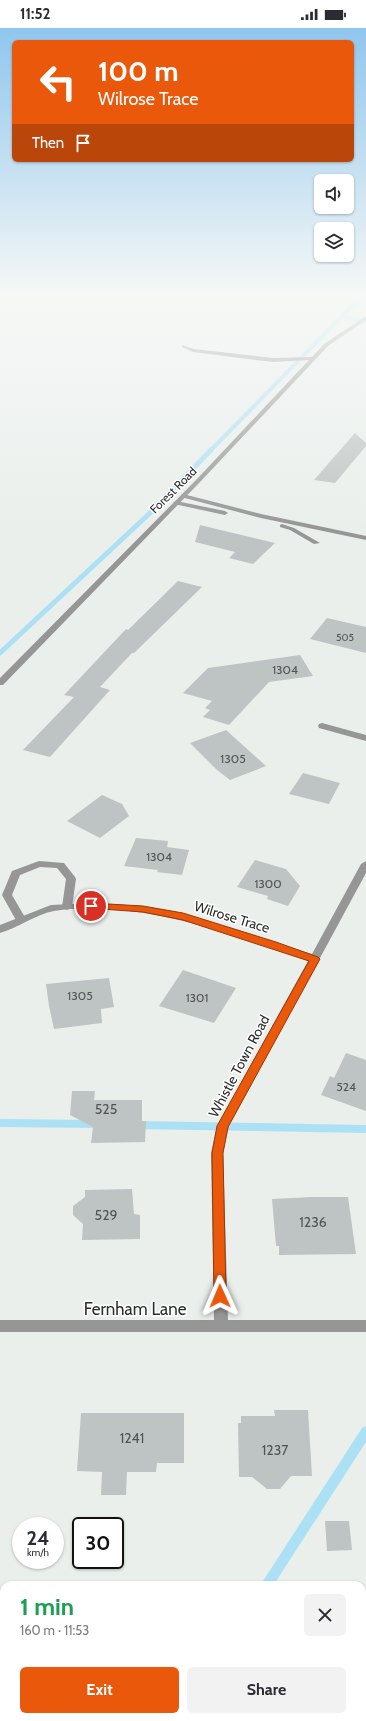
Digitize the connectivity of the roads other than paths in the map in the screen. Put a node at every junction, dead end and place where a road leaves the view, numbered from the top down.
1 (303, 371) edge
2 (183, 496) junction
3 (176, 503) junction
4 (366, 538) edge
5 (316, 543) dead end
6 (0, 683) edge
7 (322, 726) dead end
8 (366, 738) edge
9 (366, 864) edge
10 (67, 907) junction
11 (21, 919) junction
12 (0, 929) edge
13 (315, 959) junction
14 (0, 1326) edge
15 (366, 1326) edge
16 (221, 1327) junction

1 - 2 street, Forest Road
2 - 3 street, Forest Road
2 - 4 street
3 - 5 street
3 - 6 street, Forest Road
7 - 8 street
9 - 13 street, Whistle Town Road
10 - 11 street, Wilrose Trace
10 - 11 street
10 - 13 street, Wilrose Trace
11 - 12 street, Wilrose Trace
13 - 16 street, Whistle Town Road
14 - 16 street, Fernham Lane
15 - 16 street, Fernham Lane

